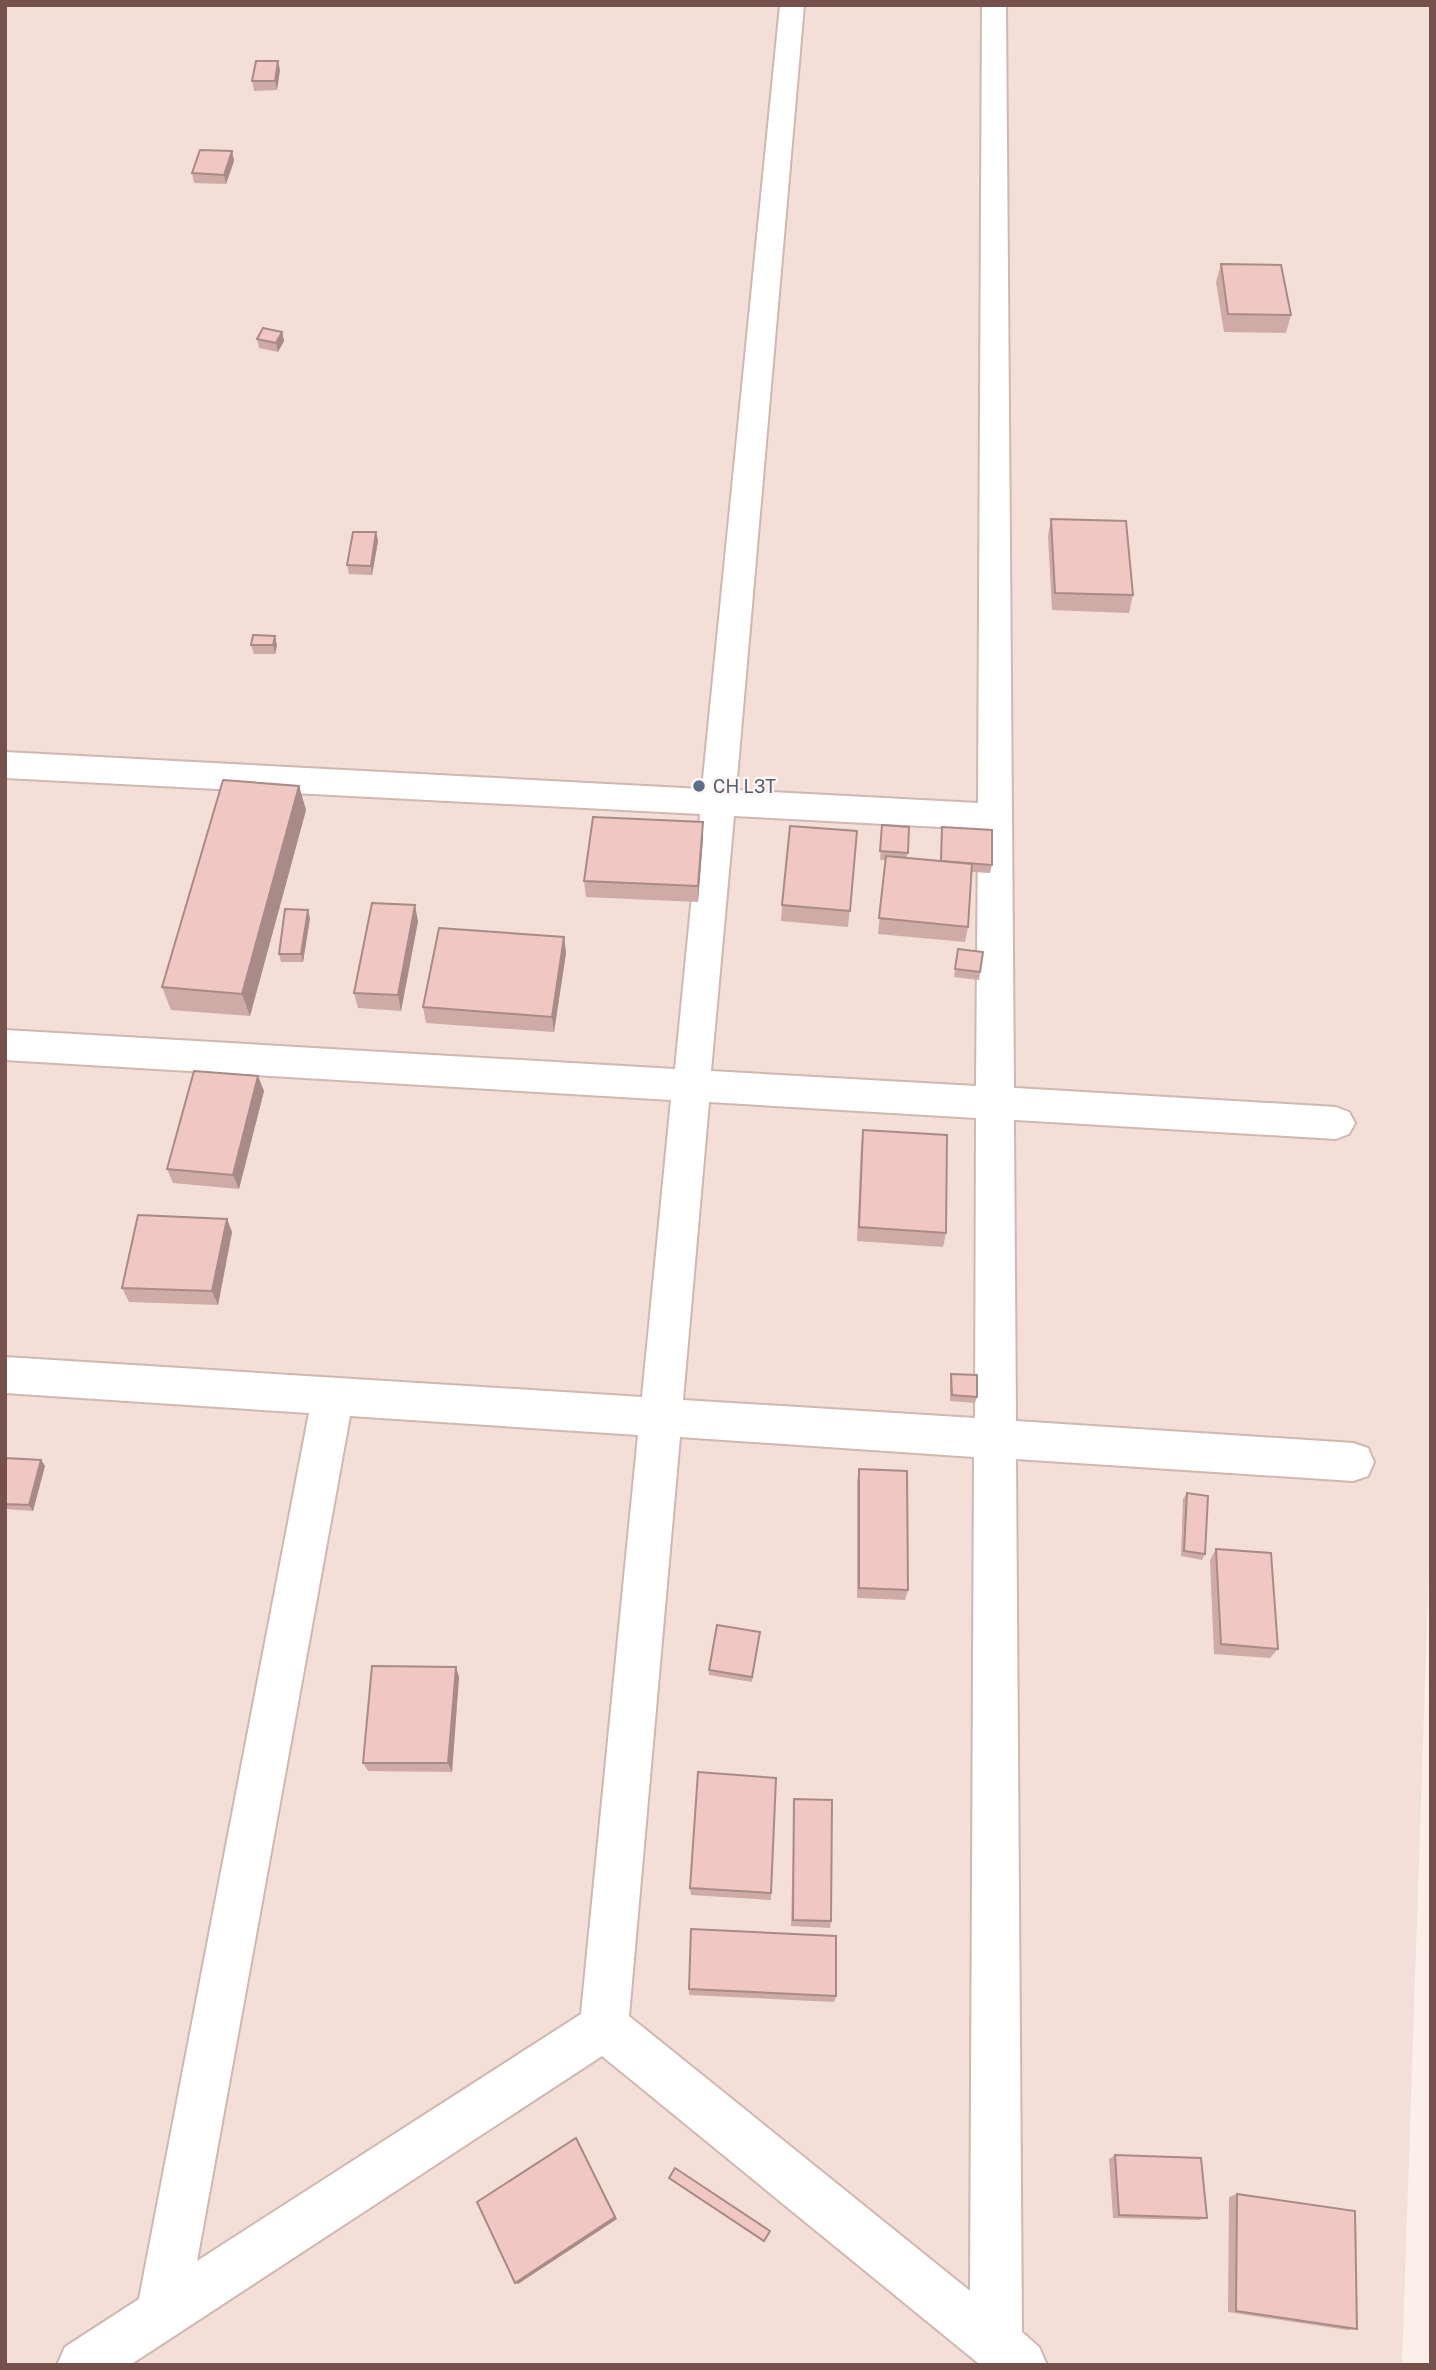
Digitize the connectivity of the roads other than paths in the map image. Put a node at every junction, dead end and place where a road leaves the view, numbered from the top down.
1 (792, 5) edge
2 (994, 5) edge
3 (5, 765) edge
4 (718, 802) junction
5 (994, 817) junction
6 (5, 1045) edge
7 (691, 1086) junction
8 (995, 1103) junction
9 (1336, 1123) dead end
10 (5, 1375) edge
11 (333, 1396) junction
12 (660, 1418) junction
13 (995, 1439) junction
14 (1353, 1462) dead end
15 (604, 2027) junction
16 (162, 2312) junction
17 (1008, 2355) edge
18 (83, 2365) edge

1 - 4 street
2 - 5 street
3 - 4 street
4 - 5 street
4 - 7 street
5 - 8 street
6 - 7 street
7 - 8 street
7 - 12 street
8 - 9 street
8 - 13 street
10 - 11 street
11 - 12 street
11 - 16 street
12 - 13 street
12 - 15 street
13 - 14 street
13 - 17 street
15 - 16 street
15 - 17 street
16 - 18 street

